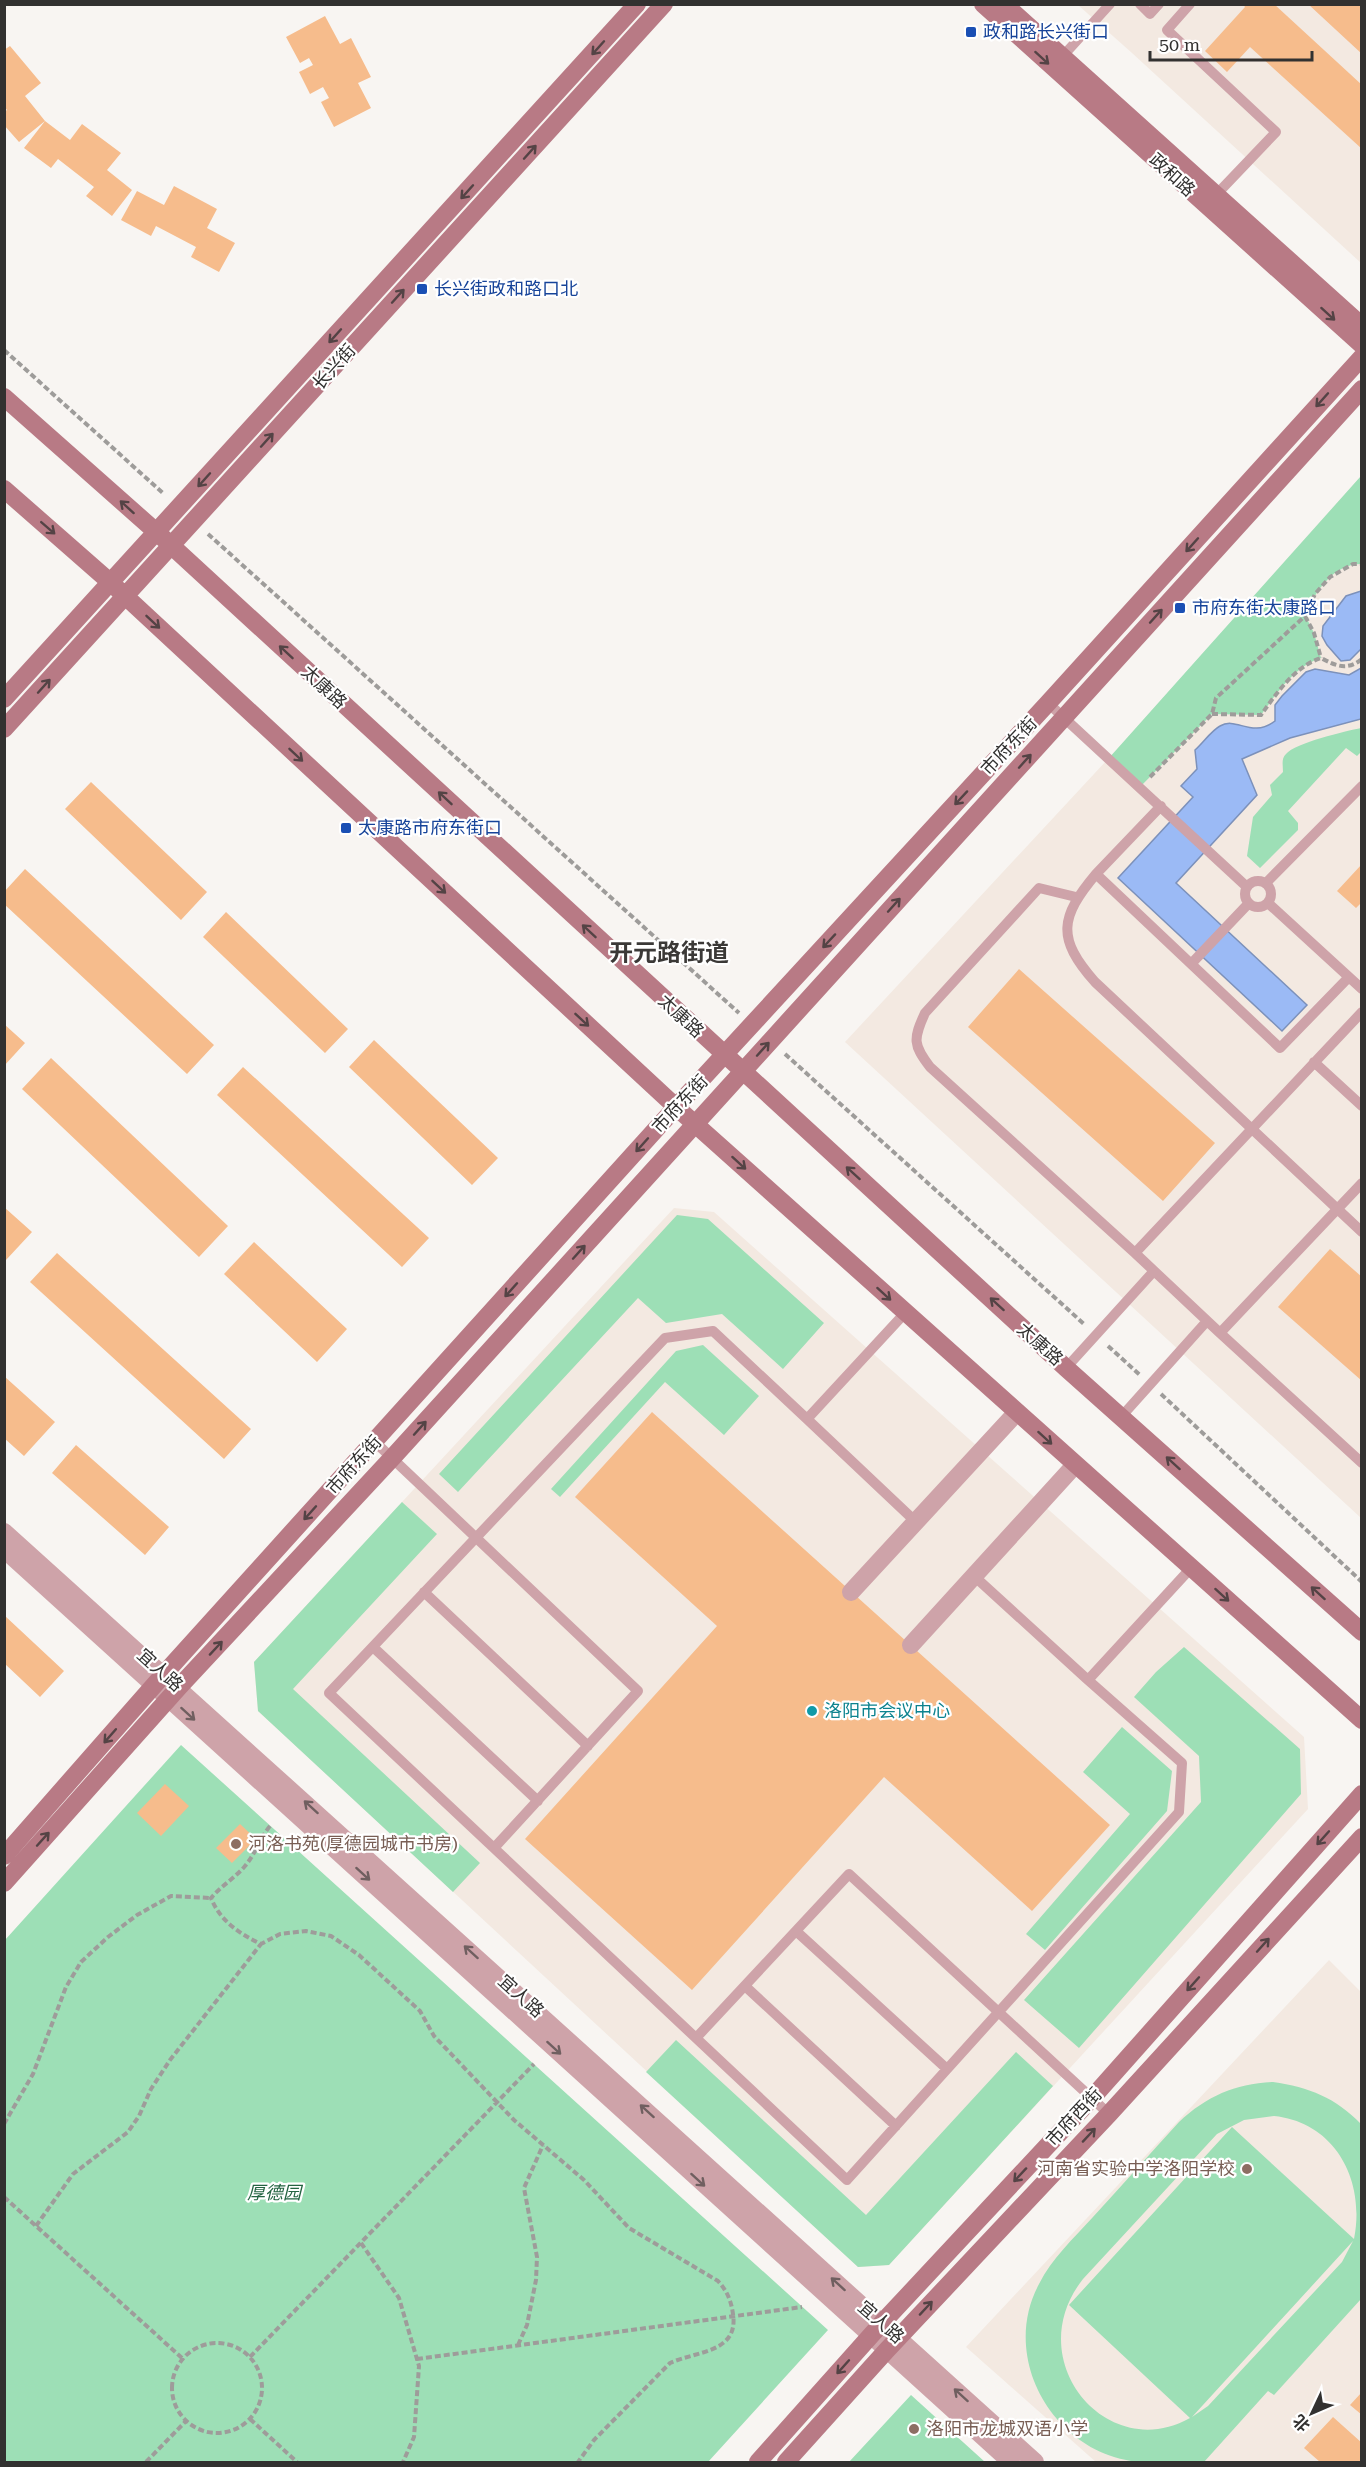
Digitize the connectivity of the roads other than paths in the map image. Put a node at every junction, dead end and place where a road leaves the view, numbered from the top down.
1 (637, 4) edge
2 (664, 4) edge
3 (983, 4) edge
4 (1004, 4) edge
5 (1110, 4) edge
6 (1140, 4) edge
7 (1159, 4) edge
8 (1190, 4) edge
9 (1062, 57) junction
10 (1215, 196) junction
11 (1362, 326) edge
12 (1362, 345) edge
13 (1362, 357) edge
14 (1362, 389) edge
15 (4, 397) edge
16 (4, 489) edge
17 (156, 532) junction
18 (171, 546) junction
19 (110, 582) junction
20 (125, 596) junction
21 (4, 699) edge
22 (1048, 703) junction
23 (1064, 718) junction
24 (4, 729) edge
25 (1362, 786) edge
26 (1161, 806) junction
27 (1096, 874) junction
28 (1266, 883) junction
29 (1247, 886) junction
30 (1077, 897) junction
31 (1249, 903) junction
32 (1268, 903) junction
33 (1195, 960) junction
34 (1349, 977) junction
35 (1362, 989) edge
36 (1362, 1012) edge
37 (724, 1056) junction
38 (1314, 1062) junction
39 (742, 1072) junction
40 (1362, 1106) edge
41 (676, 1107) junction
42 (696, 1124) junction
43 (1252, 1129) junction
44 (1362, 1183) edge
45 (1337, 1209) junction
46 (1362, 1232) edge
47 (1135, 1253) junction
48 (1154, 1271) junction
49 (905, 1313) junction
50 (1207, 1321) junction
51 (1220, 1333) junction
52 (1066, 1368) junction
53 (1017, 1412) junction
54 (1121, 1417) junction
55 (807, 1419) junction
56 (375, 1442) junction
57 (393, 1457) junction
58 (1362, 1463) edge
59 (1076, 1465) junction
60 (916, 1522) junction
61 (4, 1532) edge
62 (476, 1538) junction
63 (4, 1549) edge
64 (1191, 1568) junction
65 (974, 1576) junction
66 (424, 1592) junction
67 (851, 1592) dead end
68 (1362, 1632) edge
69 (911, 1645) dead end
70 (373, 1647) junction
71 (159, 1679) junction
72 (1088, 1680) junction
73 (175, 1692) junction
74 (1362, 1720) edge
75 (588, 1746) junction
76 (1362, 1794) edge
77 (538, 1801) junction
78 (1362, 1837) edge
79 (494, 1848) junction
80 (4, 1856) edge
81 (4, 1883) edge
82 (796, 1931) junction
83 (745, 1986) junction
84 (998, 2012) junction
85 (696, 2038) junction
86 (947, 2069) junction
87 (1092, 2098) junction
88 (1109, 2114) junction
89 (896, 2126) junction
90 (876, 2330) junction
91 (892, 2344) junction
92 (758, 2463) edge
93 (786, 2463) edge
94 (1011, 2463) edge
95 (1035, 2463) edge

1 -> 17 street, 长兴街
18 -> 2 street, 长兴街
3 -> 12 street, 政和路
4 - 9 street, 政和路
5 - 9 lane
6 - 7 lane
8 - 10 lane
9 - 10 street, 政和路
10 - 11 street, 政和路
13 -> 22 street, 市府东街
23 -> 14 street, 市府东街
17 -> 15 street, 太康路
16 -> 19 street
17 - 18 street, 太康路
17 - 19 street, 长兴街
18 - 20 street, 长兴街
37 -> 18 street, 太康路
19 - 20 street
19 - 21 street, 长兴街
24 -> 20 street, 长兴街
20 -> 41 street
22 - 23 lane
22 -> 37 street, 市府东街
23 - 26 lane
39 -> 23 street, 市府东街
25 - 28 lane
26 - 27 lane
26 - 29 lane
27 - 30 lane
27 - 33 lane
28 - 29 lane
28 - 32 lane
29 - 31 lane
30 - 43 lane
30 - 47 lane
31 - 32 lane
31 - 33 lane
32 - 34 lane
33 - 34 lane
34 - 35 lane
36 - 38 lane
37 - 39 street, 太康路
37 - 41 street, 市府东街
38 - 40 lane
38 - 43 lane
39 - 42 street, 市府东街
52 -> 39 street, 太康路
41 - 42 street
41 -> 56 street, 市府东街
42 -> 49 street
57 -> 42 street, 市府东街
43 - 45 lane
43 - 47 lane
44 - 45 lane
45 - 46 lane
45 - 51 lane
47 - 48 lane
48 - 50 lane
48 - 52 lane
49 - 53 street
49 - 55 lane
50 - 51 lane
50 - 54 lane
51 - 58 lane
52 - 54 street, 太康路
53 -> 59 street
53 - 60 street
68 -> 54 street, 太康路
55 - 60 lane
55 - 62 lane
56 - 57 lane
56 -> 71 street, 市府东街
57 - 62 lane
73 -> 57 street, 市府东街
59 - 64 street
59 - 65 street
60 - 67 street
61 - 71 street, 宜人路
62 - 66 lane
62 - 75 lane
63 - 71 street, 宜人路
64 - 72 lane
64 -> 74 street
65 - 69 street
65 - 72 lane
66 - 70 lane
66 - 75 lane
70 - 77 lane
70 - 79 lane
71 - 73 street, 宜人路
71 -> 80 street, 市府东街
72 - 84 lane
81 -> 73 street, 市府东街
73 - 90 street, 宜人路
75 - 77 lane
76 -> 87 street, 市府西街
77 - 79 lane
88 -> 78 street, 市府西街
79 - 85 lane
82 - 83 lane
82 - 84 lane
82 - 86 lane
83 - 85 lane
83 - 89 lane
84 - 86 lane
84 - 87 lane
85 - 89 lane
86 - 89 lane
87 - 88 lane
87 -> 90 street, 市府西街
91 -> 88 street, 市府西街
90 - 91 street, 宜人路
90 -> 92 street, 市府西街
91 - 93 street, 市府西街
91 - 94 street, 宜人路
95 -> 91 street, 宜人路

